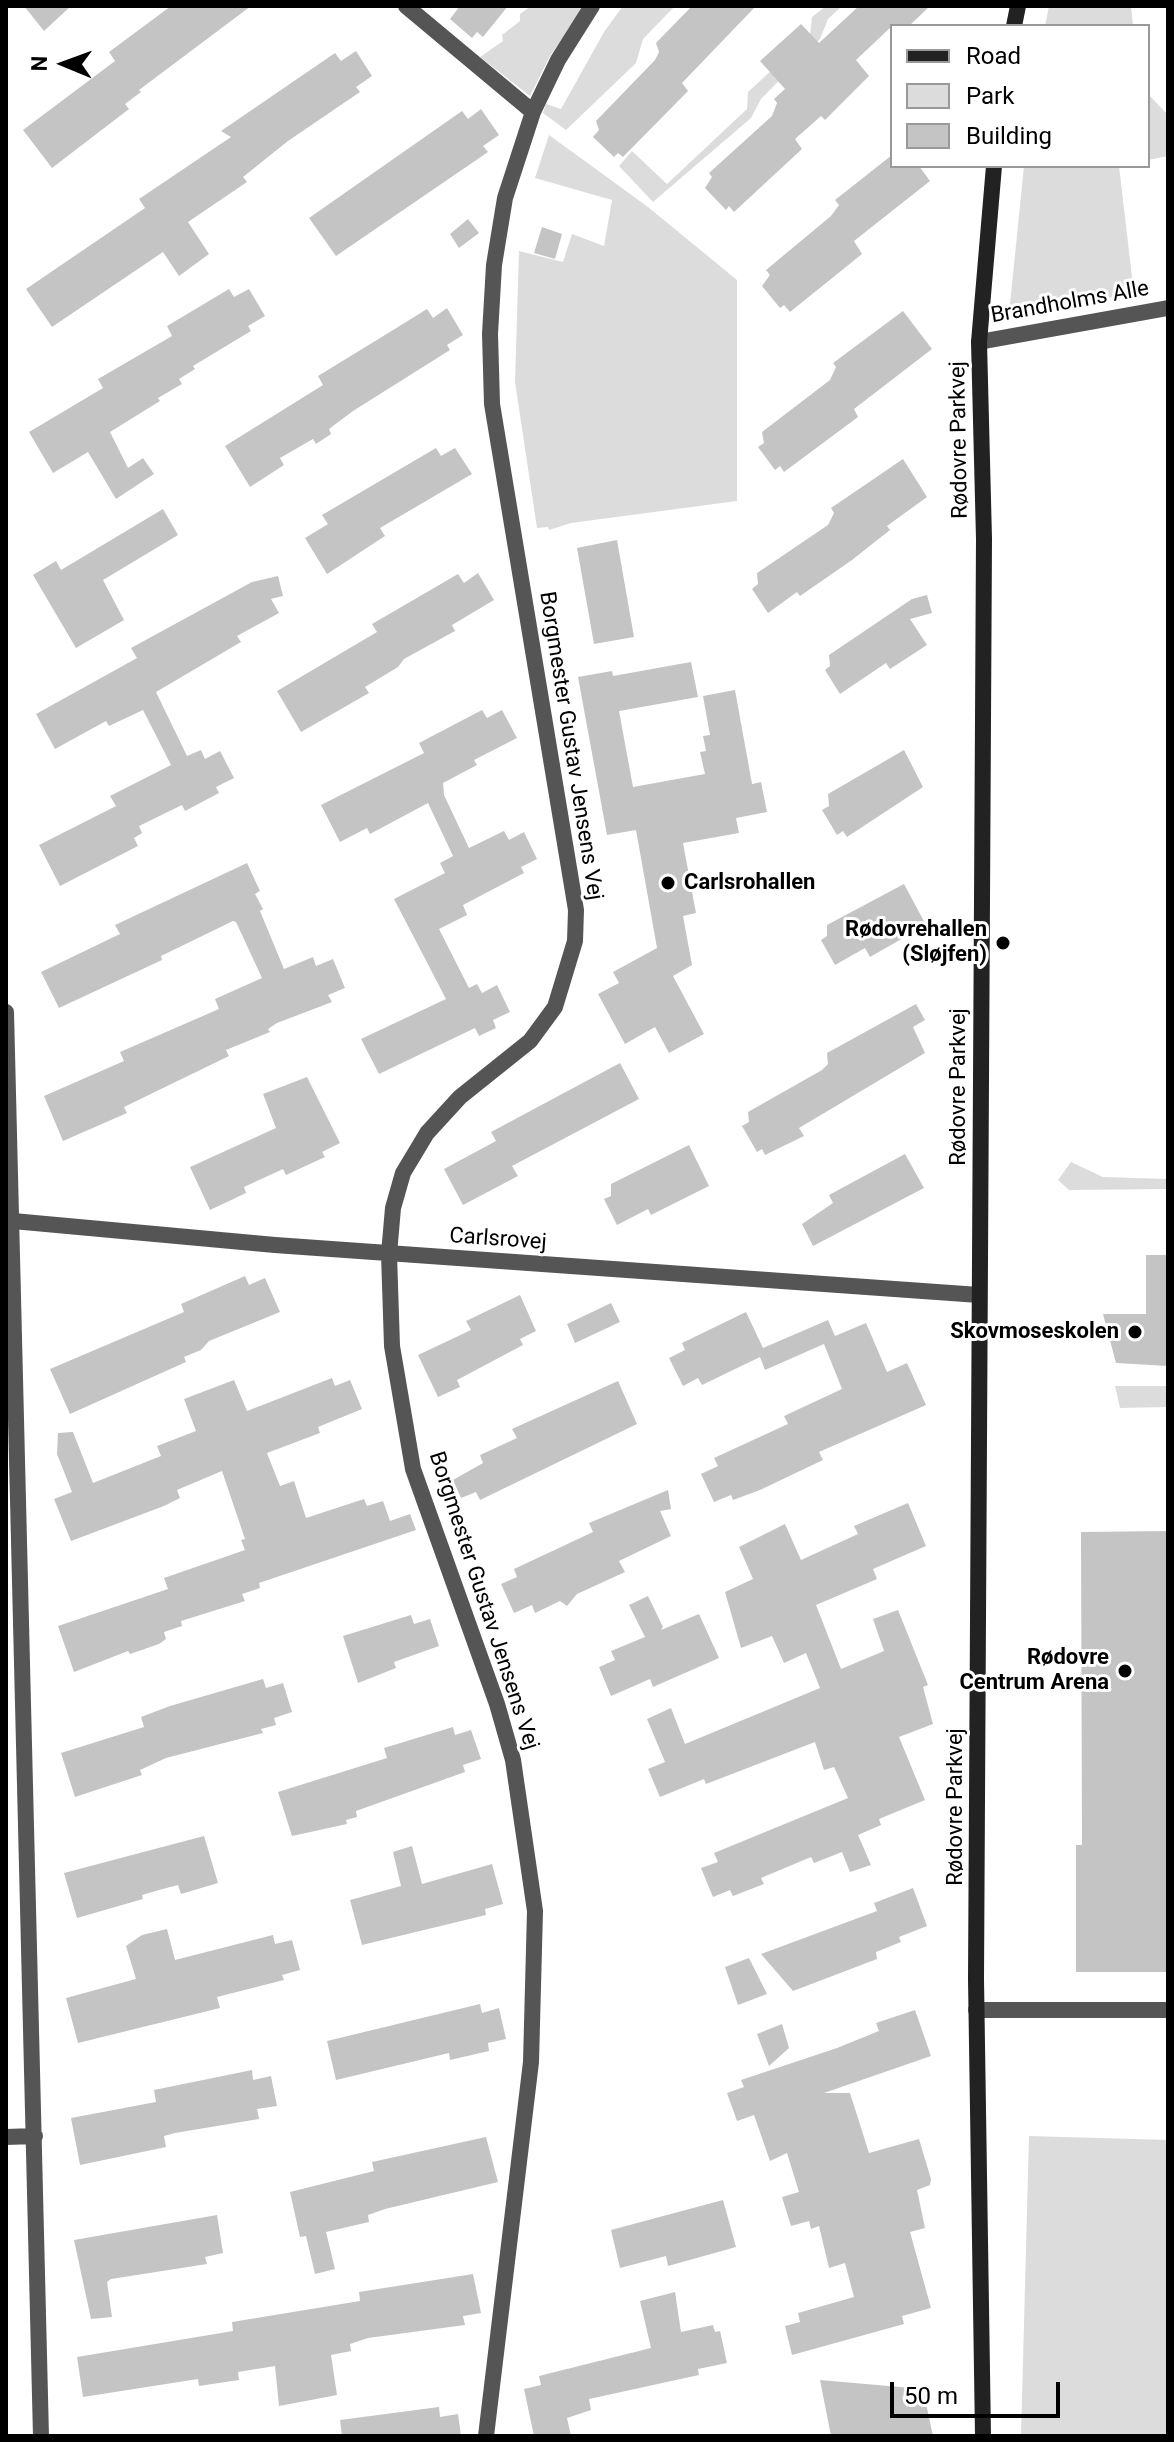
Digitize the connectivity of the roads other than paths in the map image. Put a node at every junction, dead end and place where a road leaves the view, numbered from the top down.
1 (406, 6) edge
2 (592, 6) edge
3 (533, 112) junction
4 (994, 168) edge
5 (1168, 308) edge
6 (979, 342) junction
7 (6, 1012) edge
8 (13, 1221) junction
9 (389, 1254) junction
10 (979, 1295) junction
11 (976, 2010) junction
12 (1168, 2010) edge
13 (35, 2136) junction
14 (6, 2137) edge
15 (41, 2436) edge
16 (486, 2436) edge
17 (983, 2436) edge

1 - 3 street
2 - 3 street, Borgmester Gustav Jensens Vej
3 - 9 street, Borgmester Gustav Jensens Vej
4 - 6 street, Rødovre Parkvej
5 - 6 street, Brandholms Alle
6 - 10 street, Rødovre Parkvej
7 - 8 street
8 - 9 street, Carlsrovej
8 - 13 street
9 - 10 street, Carlsrovej
9 - 16 street, Borgmester Gustav Jensens Vej
10 - 11 street, Rødovre Parkvej
11 - 12 street
11 - 17 street, Rødovre Parkvej
13 - 14 street
13 - 15 street

